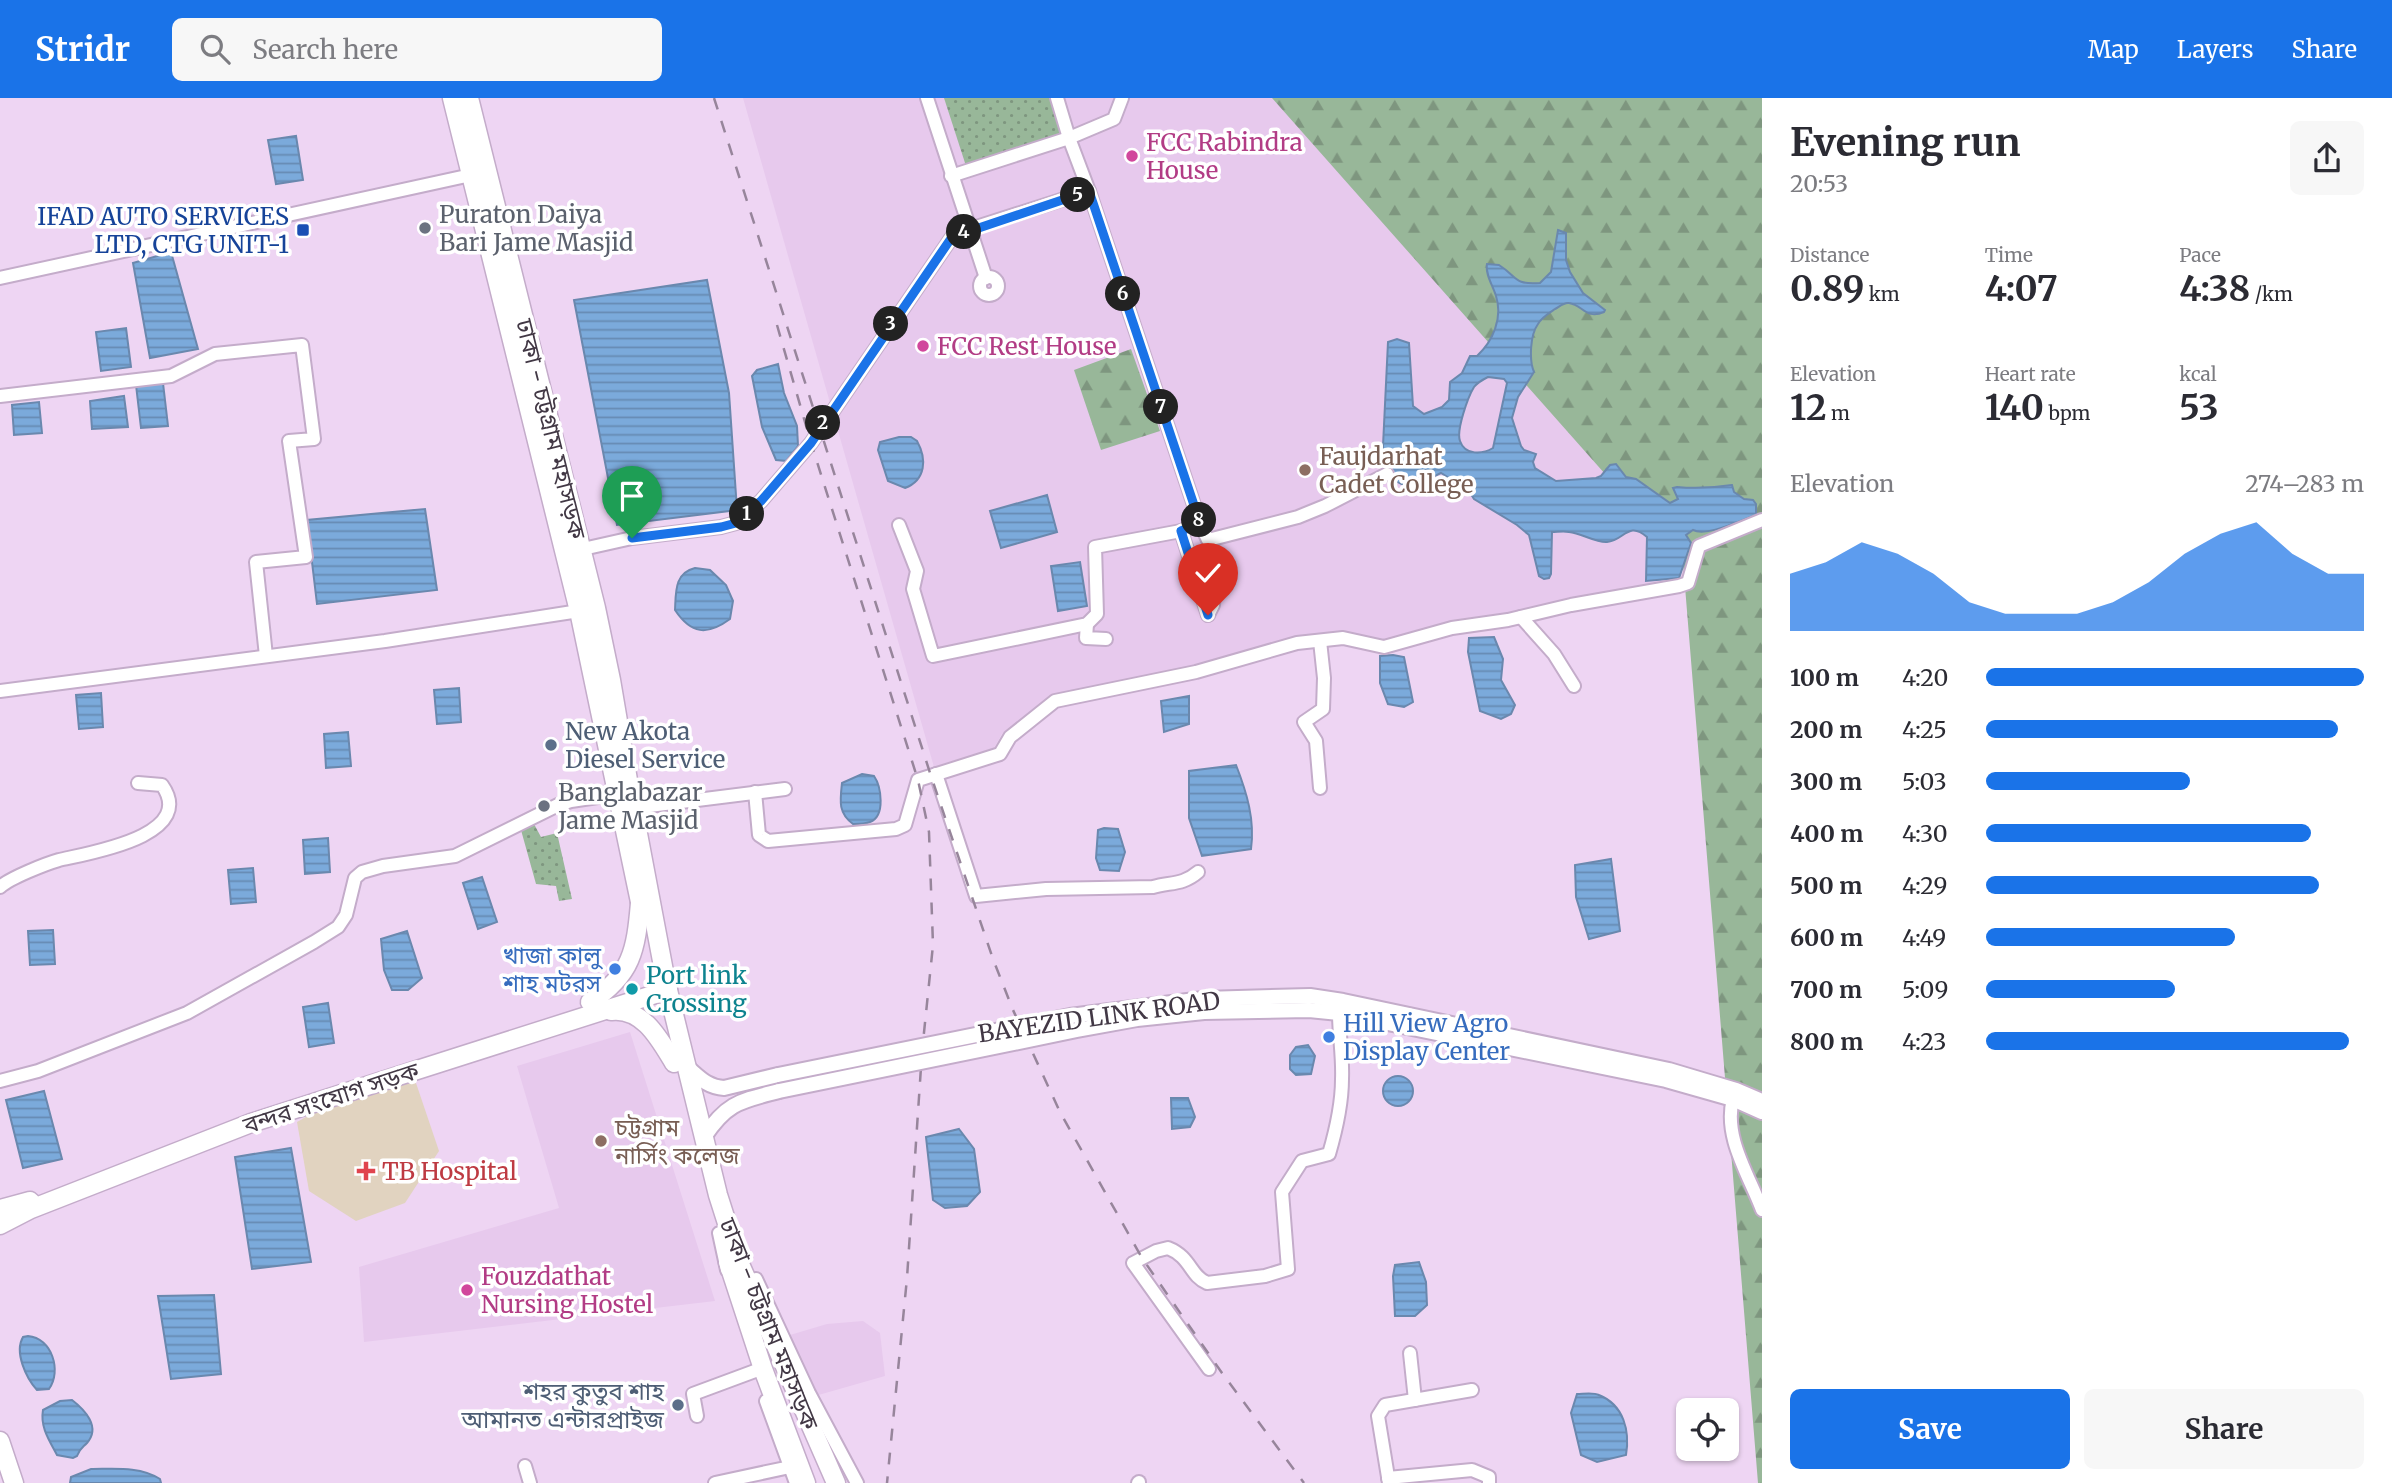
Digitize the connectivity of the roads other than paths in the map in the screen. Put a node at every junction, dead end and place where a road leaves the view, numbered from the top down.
1 (452, 98) edge
2 (469, 98) edge
3 (927, 98) edge
4 (1057, 98) edge
5 (1122, 98) edge
6 (1069, 138) junction
7 (471, 176) junction
8 (951, 176) junction
9 (1089, 191) junction
10 (970, 229) junction
11 (0, 278) edge
12 (986, 278) dead end
13 (0, 396) edge
14 (1387, 474) dead end
15 (1762, 520) edge
16 (1200, 523) junction
17 (899, 525) dead end
18 (1181, 531) junction
19 (573, 552) junction
20 (1197, 579) dead end
21 (579, 611) junction
22 (1521, 617) junction
23 (1087, 624) junction
24 (1106, 639) dead end
25 (1320, 641) junction
26 (266, 656) junction
27 (1574, 686) dead end
28 (0, 691) edge
29 (936, 774) junction
30 (138, 783) dead end
31 (1320, 788) dead end
32 (785, 789) dead end
33 (755, 792) junction
34 (618, 794) junction
35 (633, 808) junction
36 (1198, 872) dead end
37 (0, 887) edge
38 (640, 903) junction
39 (662, 988) junction
40 (1204, 1005) junction
41 (592, 1007) junction
42 (1339, 1013) junction
43 (681, 1065) junction
44 (0, 1081) edge
45 (1733, 1099) junction
46 (1762, 1101) edge
47 (1762, 1112) edge
48 (704, 1137) junction
49 (0, 1209) edge
50 (1762, 1210) edge
51 (0, 1225) edge
52 (719, 1233) junction
53 (734, 1265) junction
54 (1409, 1353) dead end
55 (1209, 1369) dead end
56 (755, 1371) junction
57 (1472, 1390) dead end
58 (1415, 1400) junction
59 (696, 1416) dead end
60 (0, 1441) edge
61 (525, 1466) dead end
62 (790, 1467) junction
63 (1389, 1480) edge
64 (14, 1483) edge
65 (530, 1483) edge
66 (715, 1483) edge
67 (796, 1483) edge
68 (806, 1483) edge
69 (836, 1483) edge
70 (856, 1483) edge
71 (1489, 1483) edge

1 - 7 highway, ঢাকা - চট্টগ্রাম মহাসড়ক
2 - 19 highway, ঢাকা - চট্টগ্রাম মহাসড়ক
3 - 8 street
4 - 6 street
5 - 6 street
6 - 8 street
6 - 9 street
7 - 11 street
7 - 19 highway, ঢাকা - চট্টগ্রাম মহাসড়ক
8 - 10 street
9 - 10 street
9 - 16 street
10 - 12 street
10 - 19 street
13 - 26 street
14 - 16 street
15 - 22 street
16 - 18 street
17 - 23 street
18 - 20 street
18 - 23 street
19 - 21 highway, ঢাকা - চট্টগ্রাম মহাসড়ক
19 - 35 highway, ঢাকা - চট্টগ্রাম মহাসড়ক
21 - 26 street
21 - 34 highway, ঢাকা - চট্টগ্রাম মহাসড়ক
22 - 25 street
22 - 27 street
23 - 24 street
25 - 29 street
25 - 31 street
26 - 28 street
29 - 33 street
29 - 36 street
30 - 37 street
32 - 33 street
33 - 35 street
34 - 38 highway, ঢাকা - চট্টগ্রাম মহাসড়ক
34 - 44 street
35 - 39 highway, ঢাকা - চট্টগ্রাম মহাসড়ক
38 - 39 highway, ঢাকা - চট্টগ্রাম মহাসড়ক
38 - 41 highway
39 - 41 highway, বন্দর সংযোগ সড়ক
39 - 43 highway, ঢাকা - চট্টগ্রাম মহাসড়ক
40 - 42 main road, BAYEZID LINK ROAD
40 - 43 main road, BAYEZID LINK ROAD, bridge
40 - 46 main road, BAYEZID LINK ROAD
40 - 48 main road, BAYEZID LINK ROAD, bridge
41 - 43 highway
41 - 49 highway, বন্দর সংযোগ সড়ক
41 - 51 highway, বন্দর সংযোগ সড়ক
42 - 45 main road, BAYEZID LINK ROAD
42 - 55 street
43 - 48 highway, ঢাকা - চট্টগ্রাম মহাসড়ক
43 - 52 highway, ঢাকা - চট্টগ্রাম মহাসড়ক
45 - 47 main road, BAYEZID LINK ROAD
45 - 50 street
48 - 53 highway, ঢাকা - চট্টগ্রাম মহাসড়ক
52 - 53 highway, ঢাকা - চট্টগ্রাম মহাসড়ক
52 - 56 street
53 - 68 highway, ঢাকা - চট্টগ্রাম মহাসড়ক
53 - 69 highway, ঢাকা - চট্টগ্রাম মহাসড়ক
53 - 70 street
54 - 58 street
56 - 59 street
56 - 62 street
57 - 58 street
58 - 63 street
60 - 64 highway
61 - 65 street
62 - 66 street
62 - 67 street
63 - 71 street

